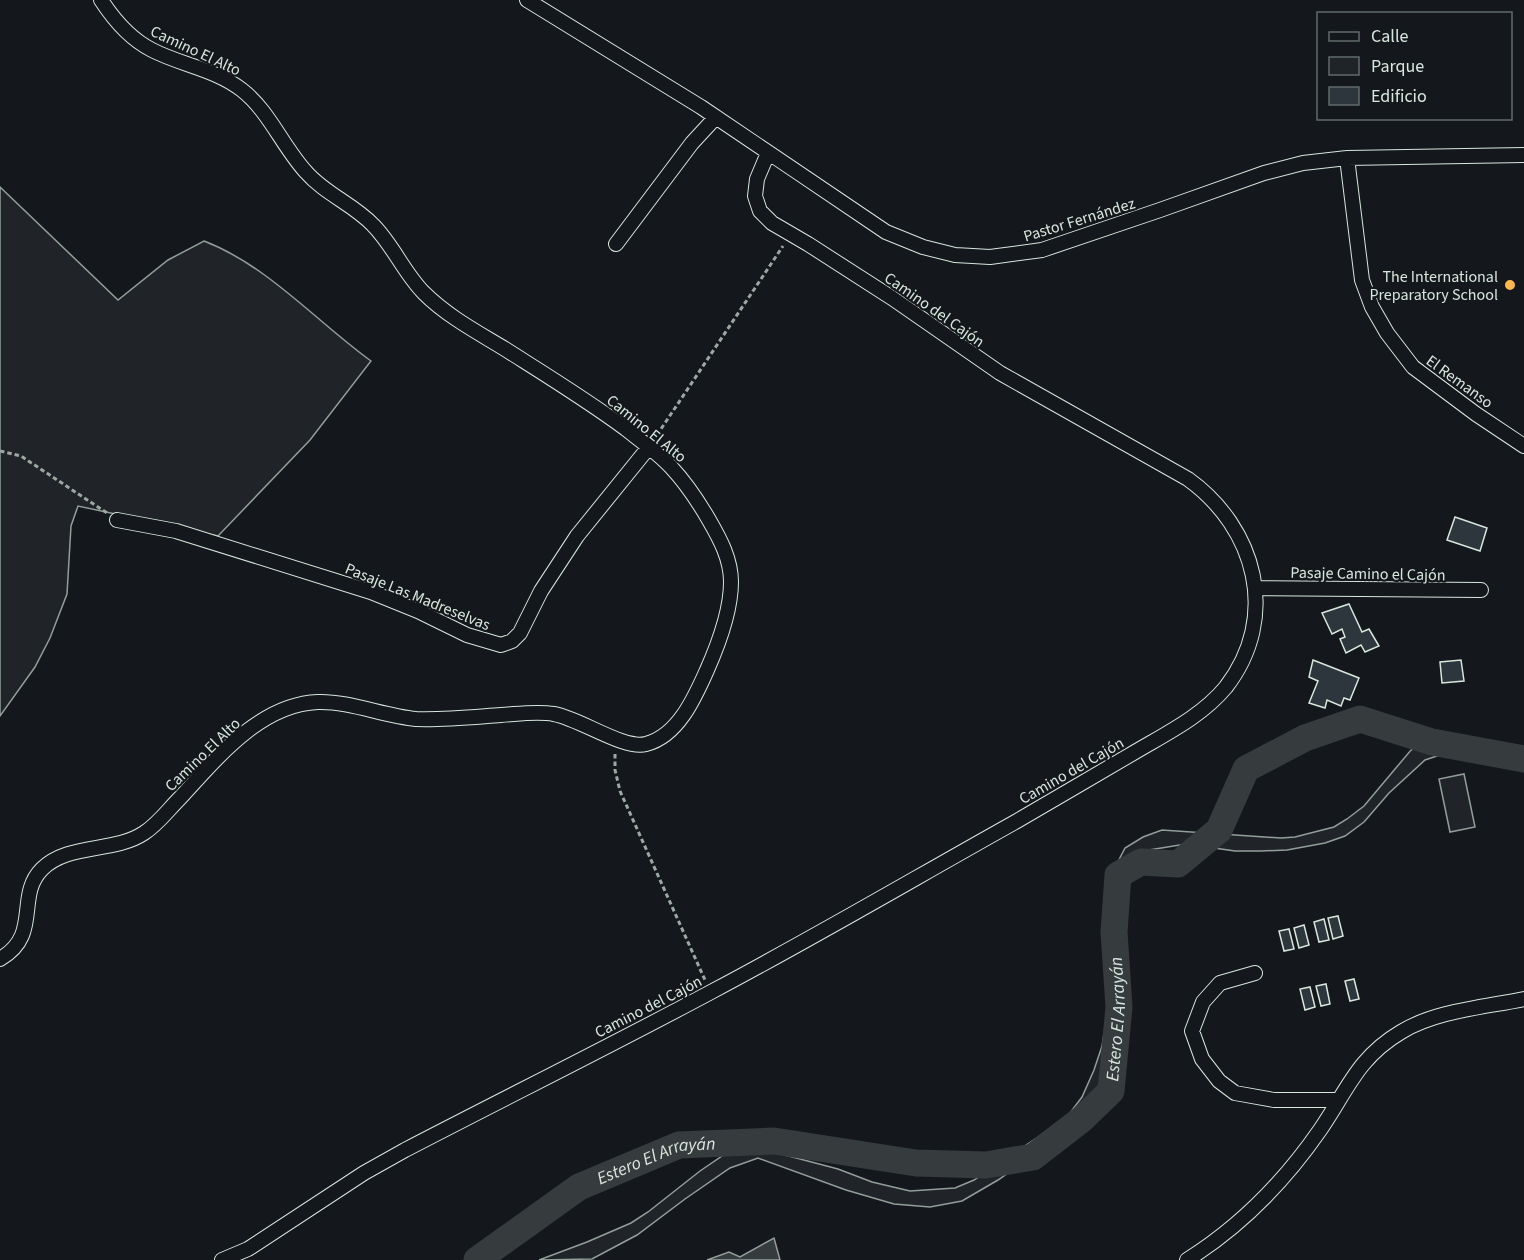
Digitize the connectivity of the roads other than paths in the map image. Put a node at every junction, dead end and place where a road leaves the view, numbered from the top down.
1 (101, 0) edge
2 (527, 0) edge
3 (716, 117) junction
4 (768, 153) junction
5 (1524, 155) edge
6 (1347, 158) junction
7 (616, 244) dead end
8 (1524, 446) edge
9 (649, 447) junction
10 (117, 520) road end
11 (1255, 588) junction
12 (1481, 590) dead end
13 (0, 960) edge
14 (1255, 973) dead end
15 (1524, 999) edge
16 (1340, 1100) junction
17 (222, 1260) edge
18 (1187, 1260) edge

1 - 9 street, Camino El Alto
2 - 3 street, Pastor Fernández
3 - 4 street, Pastor Fernández
3 - 7 street
4 - 6 street, Pastor Fernández
4 - 11 street, Camino del Cajón
5 - 6 street, Pastor Fernández
6 - 8 street, El Remanso
9 - 10 street, Pasaje Las Madreselvas
9 - 13 street, Camino El Alto
11 - 12 street, Pasaje Camino el Cajón
11 - 17 street, Camino del Cajón
14 - 16 street
15 - 16 street
16 - 18 street

